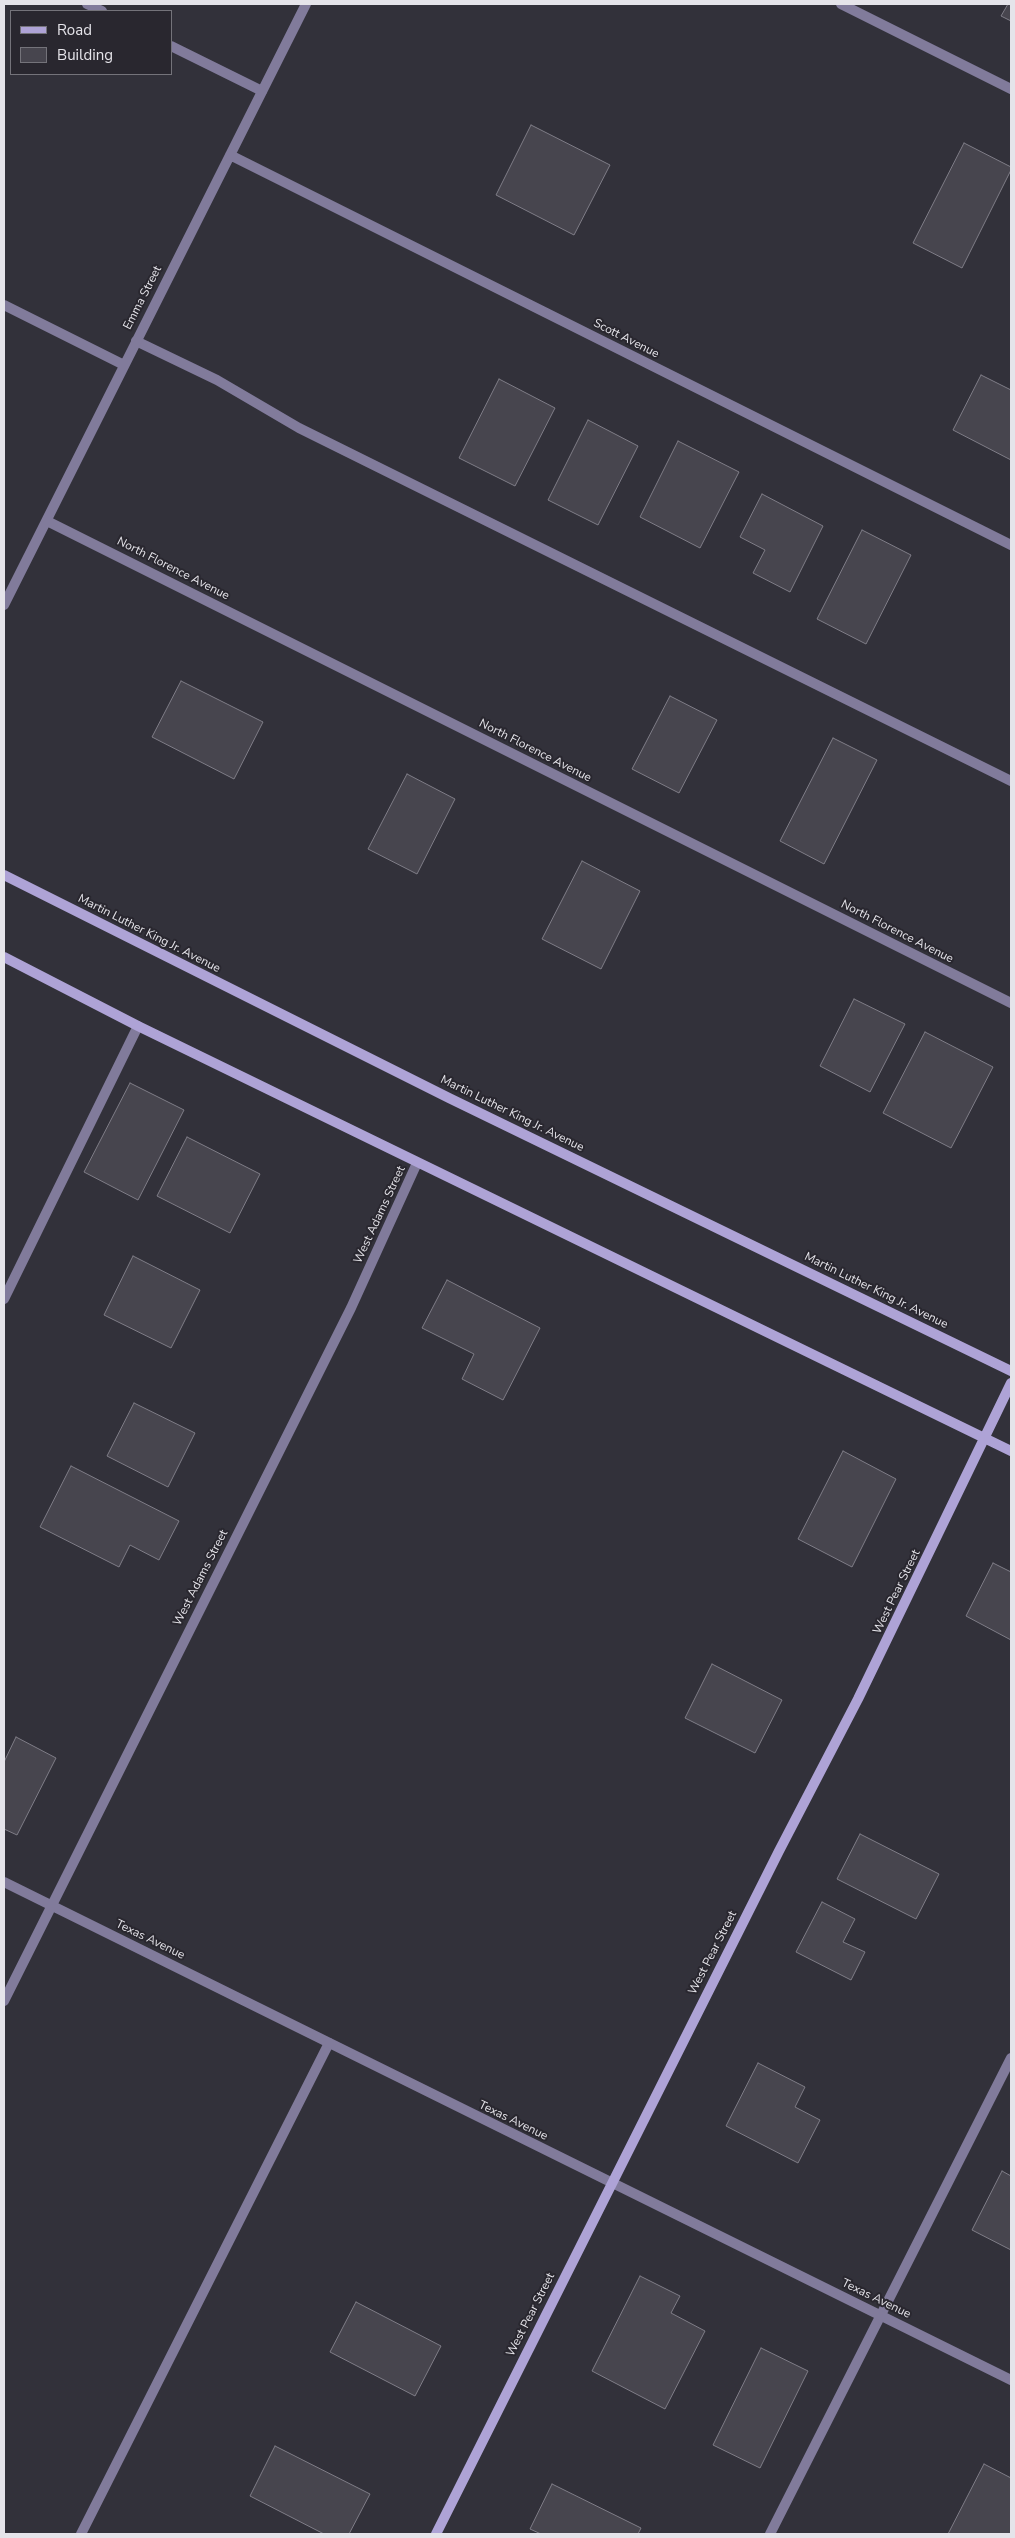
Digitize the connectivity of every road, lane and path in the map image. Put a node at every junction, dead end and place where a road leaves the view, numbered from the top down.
1 (87, 4) edge
2 (306, 4) edge
3 (841, 4) edge
4 (100, 10) edge
5 (172, 46) edge
6 (1011, 89) edge
7 (262, 91) junction
8 (230, 156) junction
9 (4, 305) edge
10 (136, 341) junction
11 (124, 365) junction
12 (47, 521) junction
13 (1011, 546) edge
14 (4, 605) edge
15 (1011, 781) edge
16 (4, 875) edge
17 (4, 957) edge
18 (1011, 1003) edge
19 (138, 1026) junction
20 (417, 1163) junction
21 (4, 1299) edge
22 (1011, 1371) edge
23 (1011, 1383) edge
24 (986, 1438) junction
25 (1011, 1451) edge
26 (4, 1882) edge
27 (51, 1905) junction
28 (4, 2001) edge
29 (329, 2043) junction
30 (1011, 2058) edge
31 (611, 2184) junction
32 (881, 2315) junction
33 (1011, 2380) edge
34 (81, 2534) edge
35 (436, 2534) edge
36 (770, 2534) edge

1 - 4 street
2 - 7 street, Emma Street
3 - 6 street
5 - 7 street
7 - 8 street, Emma Street
8 - 10 street, Emma Street
8 - 13 street, Scott Avenue
9 - 11 street
10 - 11 street, Emma Street
10 - 15 street
11 - 12 street, Emma Street
12 - 14 street, Emma Street
12 - 18 street, North Florence Avenue
16 - 22 main road, Martin Luther King Jr. Avenue
17 - 19 main road
19 - 20 main road
19 - 21 street
20 - 24 main road
20 - 27 street, West Adams Street
23 - 24 main road, West Pear Street
24 - 25 main road
24 - 31 main road, West Pear Street
26 - 27 street, Texas Avenue
27 - 28 street, West Adams Street
27 - 29 street, Texas Avenue
29 - 31 street, Texas Avenue
29 - 34 street
30 - 32 street
31 - 32 street, Texas Avenue
31 - 35 main road, West Pear Street
32 - 33 street, Texas Avenue
32 - 36 street

